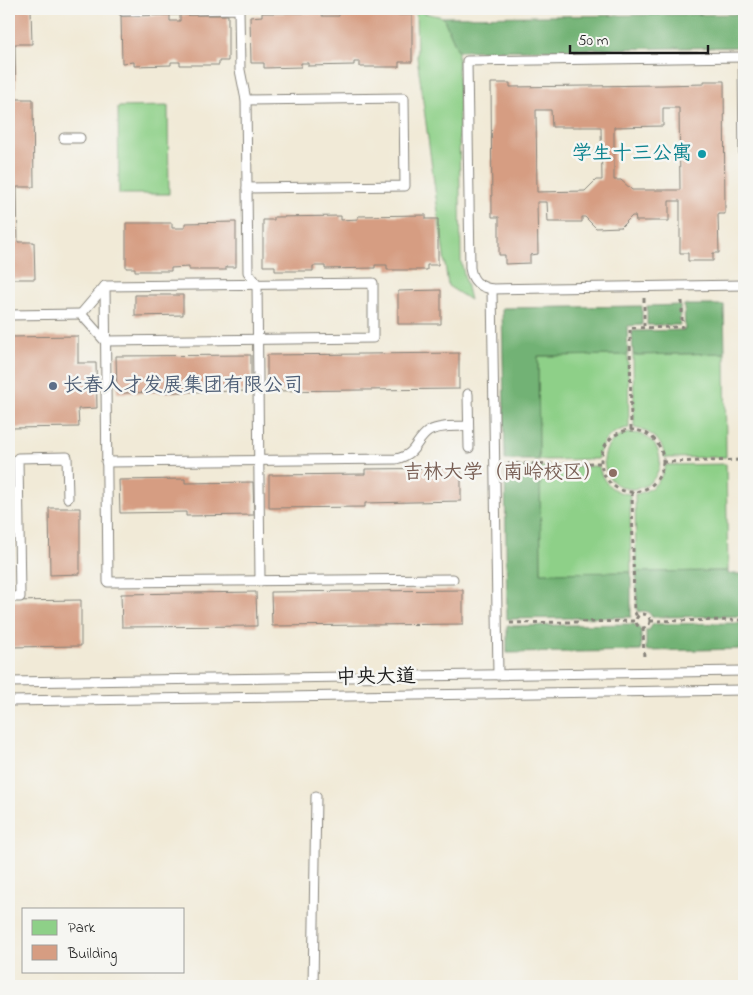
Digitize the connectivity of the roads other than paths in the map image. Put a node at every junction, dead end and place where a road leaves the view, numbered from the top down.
1 (123, 10) dead end
2 (744, 57) edge
3 (246, 100) junction
4 (64, 138) dead end
5 (80, 138) dead end
6 (744, 162) edge
7 (247, 188) junction
8 (257, 284) junction
9 (744, 285) edge
10 (105, 286) junction
11 (492, 289) junction
12 (81, 314) junction
13 (9, 315) edge
14 (258, 339) junction
15 (105, 341) junction
16 (468, 394) dead end
17 (468, 426) junction
18 (469, 448) dead end
19 (259, 460) junction
20 (106, 462) junction
21 (68, 498) dead end
22 (454, 579) dead end
23 (260, 581) junction
24 (9, 597) edge
25 (744, 671) edge
26 (498, 675) junction
27 (9, 682) edge
28 (744, 690) edge
29 (9, 701) edge
30 (316, 796) dead end
31 (314, 986) edge

1 - 3 lane
2 - 6 lane
2 - 11 lane
3 - 7 lane
3 - 7 lane
4 - 5 lane
7 - 8 lane
8 - 10 lane
8 - 14 lane
8 - 14 lane
9 - 11 lane
10 - 12 lane
10 - 15 lane
11 - 26 lane
12 - 13 lane
12 - 15 lane
14 - 15 lane
14 - 19 lane
15 - 20 lane
16 - 17 lane
17 - 18 lane
17 - 19 lane
19 - 20 lane
19 - 23 lane
20 - 23 lane
21 - 24 lane
22 - 23 lane
25 - 26 lane, 中央大道
26 - 27 lane, 中央大道
28 - 29 lane, 中央大道
30 - 31 lane

